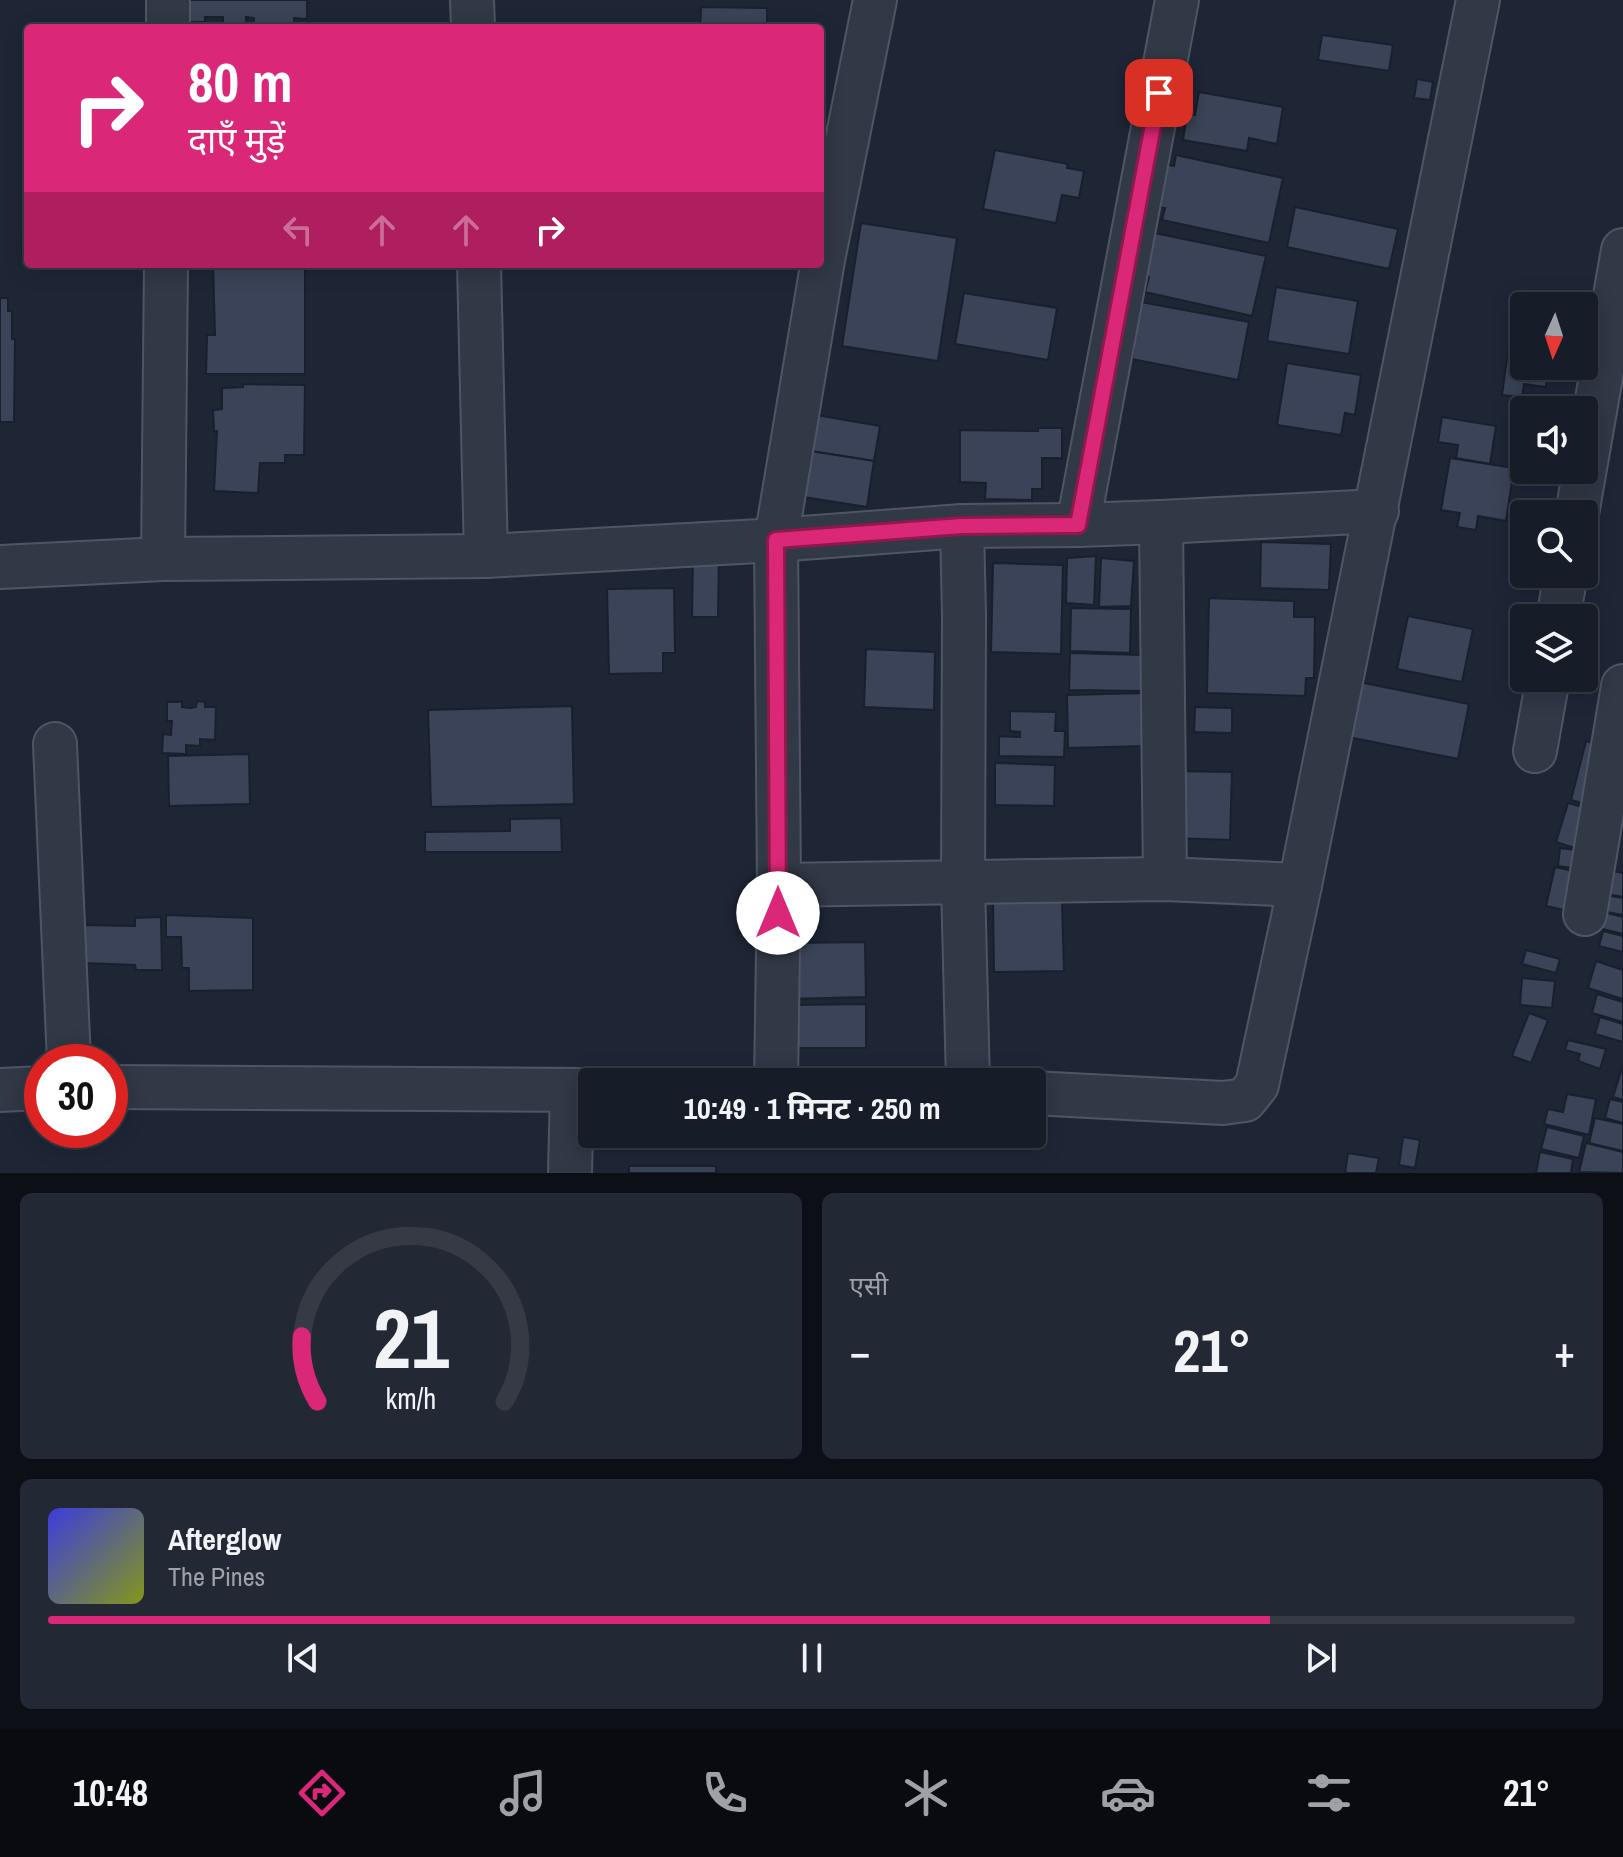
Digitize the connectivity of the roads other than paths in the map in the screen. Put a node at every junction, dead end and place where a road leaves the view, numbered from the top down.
1 (168, 0) edge
2 (472, 0) edge
3 (875, 0) edge
4 (1177, 0) edge
5 (1476, 0) edge
6 (168, 24) edge
7 (473, 24) edge
8 (1623, 250) edge
9 (824, 255) edge
10 (166, 268) edge
11 (479, 268) edge
12 (822, 268) edge
13 (1579, 500) edge
14 (1377, 511) junction
15 (1161, 522) junction
16 (1078, 525) junction
17 (962, 526) junction
18 (776, 540) junction
19 (486, 556) junction
20 (163, 559) junction
21 (0, 567) edge
22 (1623, 686) edge
23 (1546, 692) edge
24 (55, 744) dead end
25 (1535, 751) dead end
26 (1165, 879) junction
27 (963, 883) junction
28 (779, 885) junction
29 (1300, 885) junction
30 (1585, 914) dead end
31 (68, 1044) edge
32 (776, 1068) edge
33 (968, 1068) edge
34 (128, 1087) edge
35 (24, 1089) edge
36 (0, 1090) edge
37 (578, 1090) edge
38 (1046, 1094) edge
39 (578, 1118) edge
40 (570, 1173) edge

1 - 6 street
2 - 7 street
3 - 9 street
4 - 16 street
5 - 14 street
8 - 13 street
10 - 20 street
11 - 19 street
12 - 18 street
14 - 15 street
14 - 29 street
15 - 16 street
15 - 26 street
16 - 17 street
17 - 18 street
17 - 27 street
18 - 19 street
18 - 28 street
19 - 20 street
20 - 21 street
22 - 30 street
23 - 25 street
24 - 31 street
26 - 27 street
26 - 29 street
27 - 28 street
27 - 33 street
28 - 32 street
29 - 38 street
34 - 37 street
35 - 36 street
39 - 40 street

